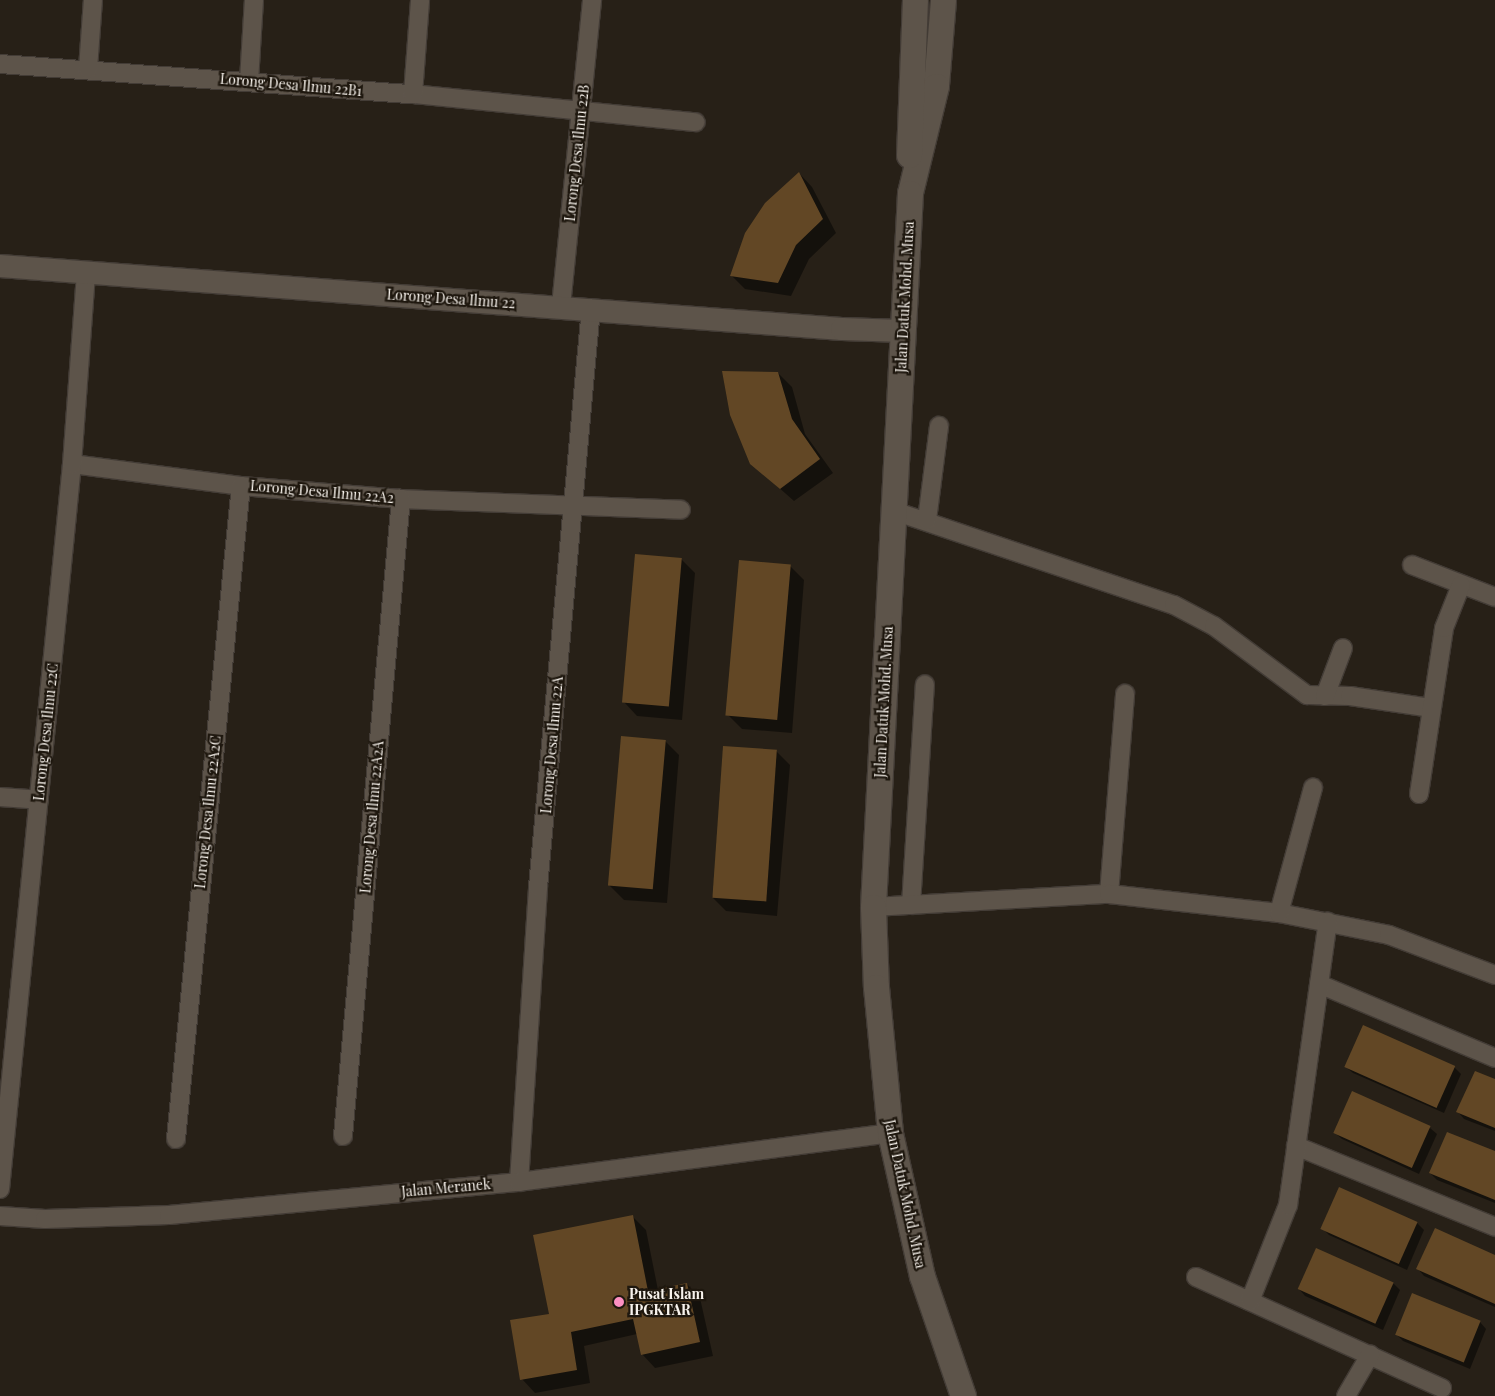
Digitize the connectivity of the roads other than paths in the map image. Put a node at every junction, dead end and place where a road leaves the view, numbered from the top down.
1 (94, 0) edge
2 (254, 0) edge
3 (420, 0) edge
4 (592, 0) edge
5 (915, 0) edge
6 (943, 0) edge
7 (0, 64) edge
8 (88, 69) junction
9 (249, 81) junction
10 (413, 94) junction
11 (582, 109) junction
12 (696, 122) dead end
13 (909, 181) junction
14 (0, 266) edge
15 (86, 274) junction
16 (561, 306) junction
17 (591, 308) junction
18 (903, 331) junction
19 (939, 426) dead end
20 (72, 464) junction
21 (241, 486) junction
22 (401, 499) junction
23 (572, 507) junction
24 (681, 510) dead end
25 (894, 511) junction
26 (927, 520) junction
27 (1412, 565) dead end
28 (1461, 585) junction
29 (1495, 597) edge
30 (1343, 648) dead end
31 (925, 684) dead end
32 (1125, 694) dead end
33 (1325, 696) junction
34 (1430, 708) junction
35 (1313, 788) dead end
36 (1419, 794) dead end
37 (0, 797) edge
38 (39, 800) junction
39 (1109, 894) junction
40 (911, 905) junction
41 (873, 908) junction
42 (1279, 913) junction
43 (1328, 922) junction
44 (1495, 975) edge
45 (1319, 984) junction
46 (1495, 1058) edge
47 (890, 1133) junction
48 (343, 1136) dead end
49 (176, 1139) dead end
50 (1296, 1146) junction
51 (519, 1182) junction
52 (0, 1189) edge
53 (0, 1216) edge
54 (1495, 1227) edge
55 (1196, 1277) dead end
56 (1250, 1301) junction
57 (1370, 1355) junction
58 (1442, 1388) dead end
59 (964, 1396) edge
60 (1346, 1396) edge

1 - 8 street
2 - 9 street
3 - 10 street
4 - 11 street, Lorong Desa Ilmu 22B
5 - 13 main road, Jalan Datuk Mohd. Musa
6 - 13 main road, Jalan Datuk Mohd. Musa
7 - 8 street, Lorong Desa Ilmu 22B1
8 - 9 street, Lorong Desa Ilmu 22B1
9 - 10 street, Lorong Desa Ilmu 22B1
10 - 11 street, Lorong Desa Ilmu 22B1
11 - 12 street, Lorong Desa Ilmu 22B1
11 - 16 street, Lorong Desa Ilmu 22B
13 - 18 main road, Jalan Datuk Mohd. Musa
14 - 15 street, Lorong Desa Ilmu 22
15 - 16 street, Lorong Desa Ilmu 22
15 - 20 street, Lorong Desa Ilmu 22C
16 - 17 street, Lorong Desa Ilmu 22
17 - 18 street, Lorong Desa Ilmu 22
17 - 23 street, Lorong Desa Ilmu 22A
18 - 25 main road, Jalan Datuk Mohd. Musa
19 - 26 street
20 - 21 street, Lorong Desa Ilmu 22A2
20 - 38 street, Lorong Desa Ilmu 22C
21 - 22 street, Lorong Desa Ilmu 22A2
21 - 49 street, Lorong Desa Ilmu 22A2C
22 - 23 street, Lorong Desa Ilmu 22A2
22 - 48 street, Lorong Desa Ilmu 22A2A
23 - 24 street, Lorong Desa Ilmu 22A2
23 - 51 street, Lorong Desa Ilmu 22A
25 - 26 street
25 - 41 main road, Jalan Datuk Mohd. Musa
26 - 33 street
27 - 28 street
28 - 29 street
28 - 34 street
30 - 33 street
31 - 40 street
32 - 39 street
33 - 34 street
34 - 36 street
35 - 42 street
37 - 38 street
38 - 52 street, Lorong Desa Ilmu 22C
39 - 40 street
39 - 42 street
40 - 41 street
41 - 47 main road, Jalan Datuk Mohd. Musa
42 - 43 street
43 - 44 street
43 - 45 street
45 - 46 street
45 - 50 street
47 - 51 street, Jalan Meranek
47 - 59 main road, Jalan Datuk Mohd. Musa
50 - 54 street
50 - 56 street
51 - 53 street, Jalan Meranek
55 - 56 street
56 - 57 street
57 - 58 street
57 - 60 street

